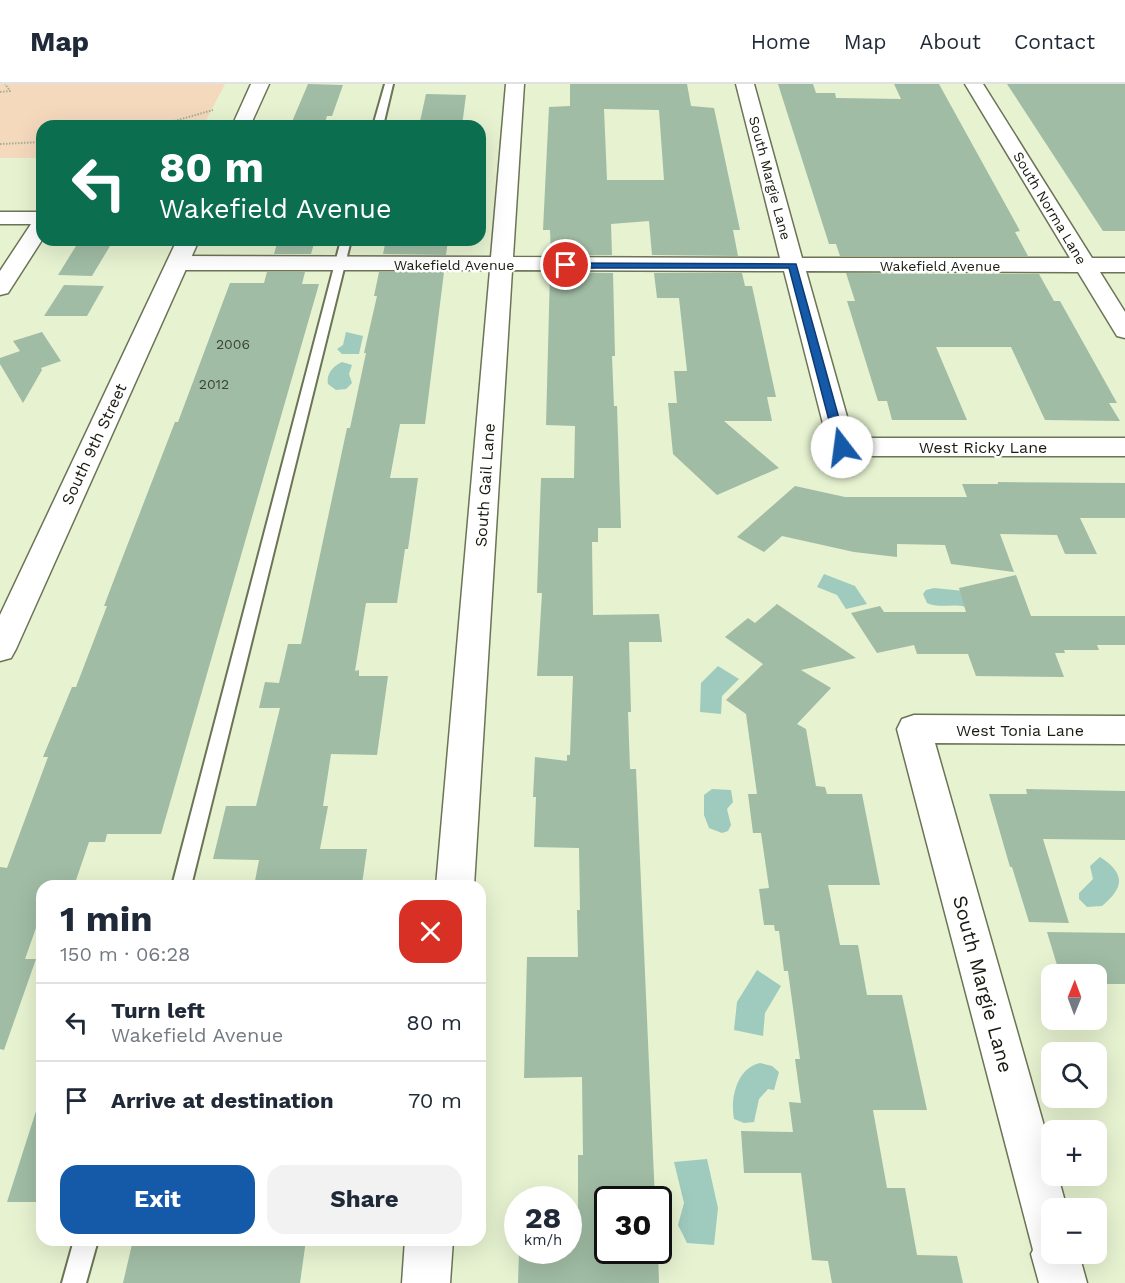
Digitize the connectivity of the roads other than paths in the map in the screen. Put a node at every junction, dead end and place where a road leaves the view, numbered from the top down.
1 (260, 84) edge
2 (389, 84) edge
3 (515, 84) edge
4 (745, 84) edge
5 (974, 84) edge
6 (244, 120) edge
7 (380, 120) edge
8 (0, 218) edge
9 (36, 218) edge
10 (36, 233) edge
11 (344, 246) edge
12 (183, 252) edge
13 (340, 264) junction
14 (501, 265) junction
15 (1085, 265) junction
16 (1125, 265) edge
17 (793, 266) junction
18 (0, 288) edge
19 (1125, 331) edge
20 (842, 447) joint
21 (1125, 447) edge
22 (0, 649) edge
23 (914, 729) joint
24 (1125, 730) edge
25 (183, 880) edge
26 (455, 880) edge
27 (1041, 1199) edge
28 (84, 1246) edge
29 (429, 1246) edge
30 (1058, 1264) edge
31 (74, 1283) edge
32 (426, 1283) edge
33 (1063, 1283) edge

1 - 6 street
2 - 7 lane
3 - 14 street, South Gail Lane
4 - 17 street, South Margie Lane
5 - 15 street, South Norma Lane
8 - 9 street
10 - 18 street
11 - 13 lane
12 - 13 street, Wakefield Avenue
12 - 22 street, South 9th Street
13 - 14 street, Wakefield Avenue
13 - 25 lane
14 - 17 street, Wakefield Avenue
14 - 26 street, South Gail Lane
15 - 16 street, Wakefield Avenue
15 - 17 street, Wakefield Avenue
15 - 19 street, South Norma Lane
17 - 20 street, South Margie Lane
20 - 21 street, West Ricky Lane
23 - 24 street, West Tonia Lane
23 - 27 street, South Margie Lane
28 - 31 lane
29 - 32 street
30 - 33 street

